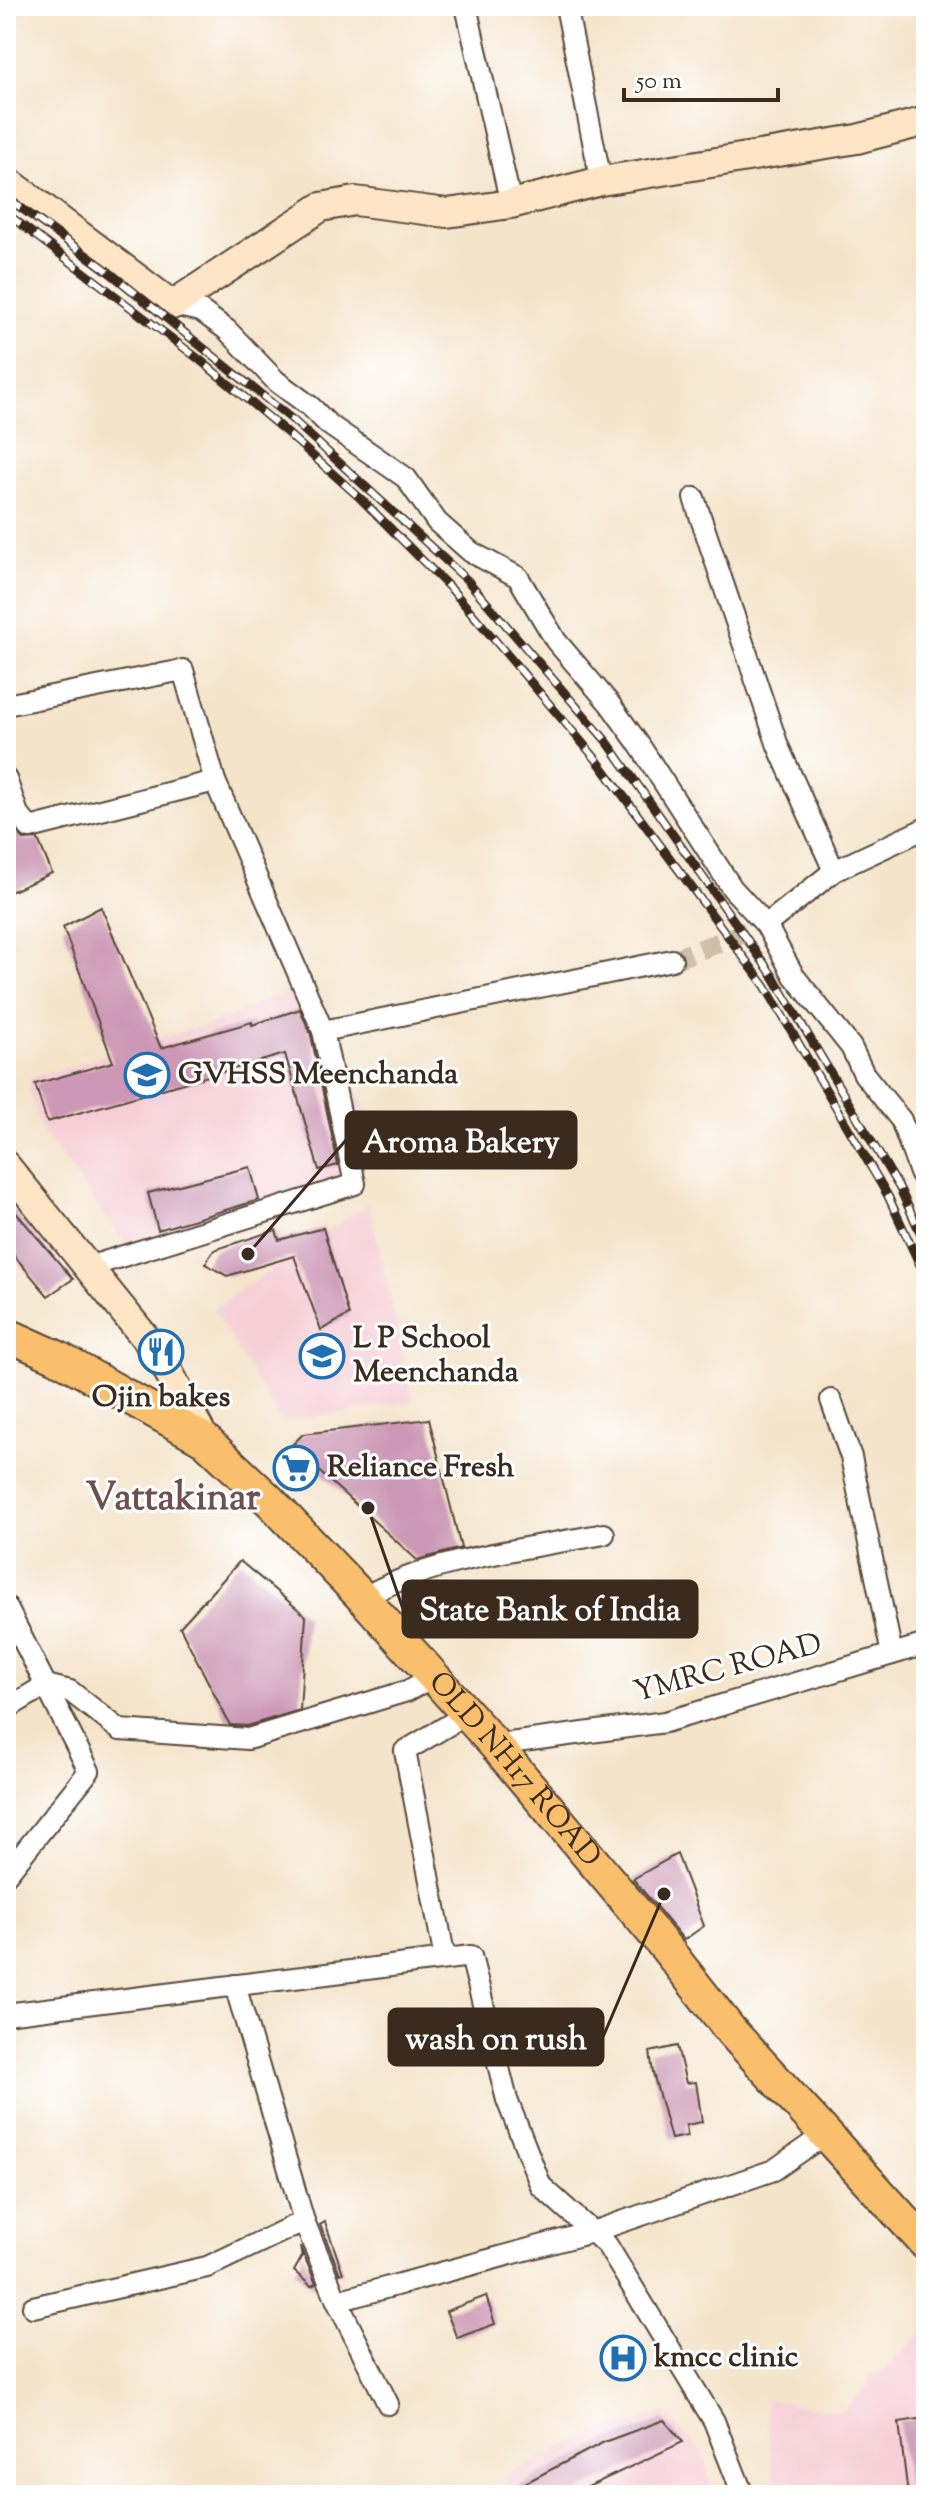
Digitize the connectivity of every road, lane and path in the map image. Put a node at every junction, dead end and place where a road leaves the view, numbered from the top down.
1 (466, 6) edge
2 (566, 6) edge
3 (926, 121) edge
4 (6, 180) edge
5 (601, 181) junction
6 (511, 204) junction
7 (172, 305) junction
8 (694, 498) dead end
9 (6, 705) edge
10 (6, 780) edge
11 (215, 781) junction
12 (926, 828) edge
13 (834, 871) junction
14 (766, 925) junction
15 (672, 960) tunnel mouth
16 (323, 1031) junction
17 (6, 1166) edge
18 (926, 1182) edge
19 (88, 1267) junction
20 (6, 1334) edge
21 (831, 1400) dead end
22 (205, 1440) junction
23 (604, 1534) dead end
24 (363, 1598) junction
25 (6, 1606) edge
26 (926, 1644) edge
27 (892, 1654) junction
28 (433, 1677) junction
29 (46, 1685) junction
30 (6, 1709) edge
31 (467, 1714) junction
32 (495, 1745) junction
33 (6, 1875) edge
34 (445, 1959) junction
35 (235, 1985) junction
36 (6, 2014) edge
37 (824, 2135) junction
38 (304, 2221) junction
39 (592, 2232) junction
40 (926, 2244) edge
41 (337, 2301) junction
42 (33, 2307) dead end
43 (388, 2404) dead end
44 (743, 2495) edge

1 - 6 street
2 - 5 street
3 - 5 main road
4 - 7 main road
5 - 6 main road
6 - 7 main road
7 - 14 street
8 - 13 street
9 - 11 street
10 - 11 street
11 - 16 street
12 - 13 street
13 - 14 street
14 - 18 street
15 - 16 street
16 - 19 street
17 - 19 main road
19 - 22 main road
20 - 22 main road, OLD NH17 ROAD
21 - 27 street
22 - 24 main road, OLD NH17 ROAD
23 - 24 street
24 - 28 main road, OLD NH17 ROAD
25 - 29 street
26 - 27 street, YMRC ROAD
27 - 32 street, YMRC ROAD
28 - 29 street
28 - 31 main road, OLD NH17 ROAD
29 - 30 street
29 - 33 street
31 - 32 main road, OLD NH17 ROAD
31 - 34 street
32 - 37 main road, OLD NH17 ROAD
34 - 35 street
34 - 39 street
35 - 36 street
35 - 38 street
37 - 39 street
37 - 40 main road, OLD NH17 ROAD
38 - 41 street
38 - 42 street
39 - 41 street
39 - 44 street
41 - 43 street

